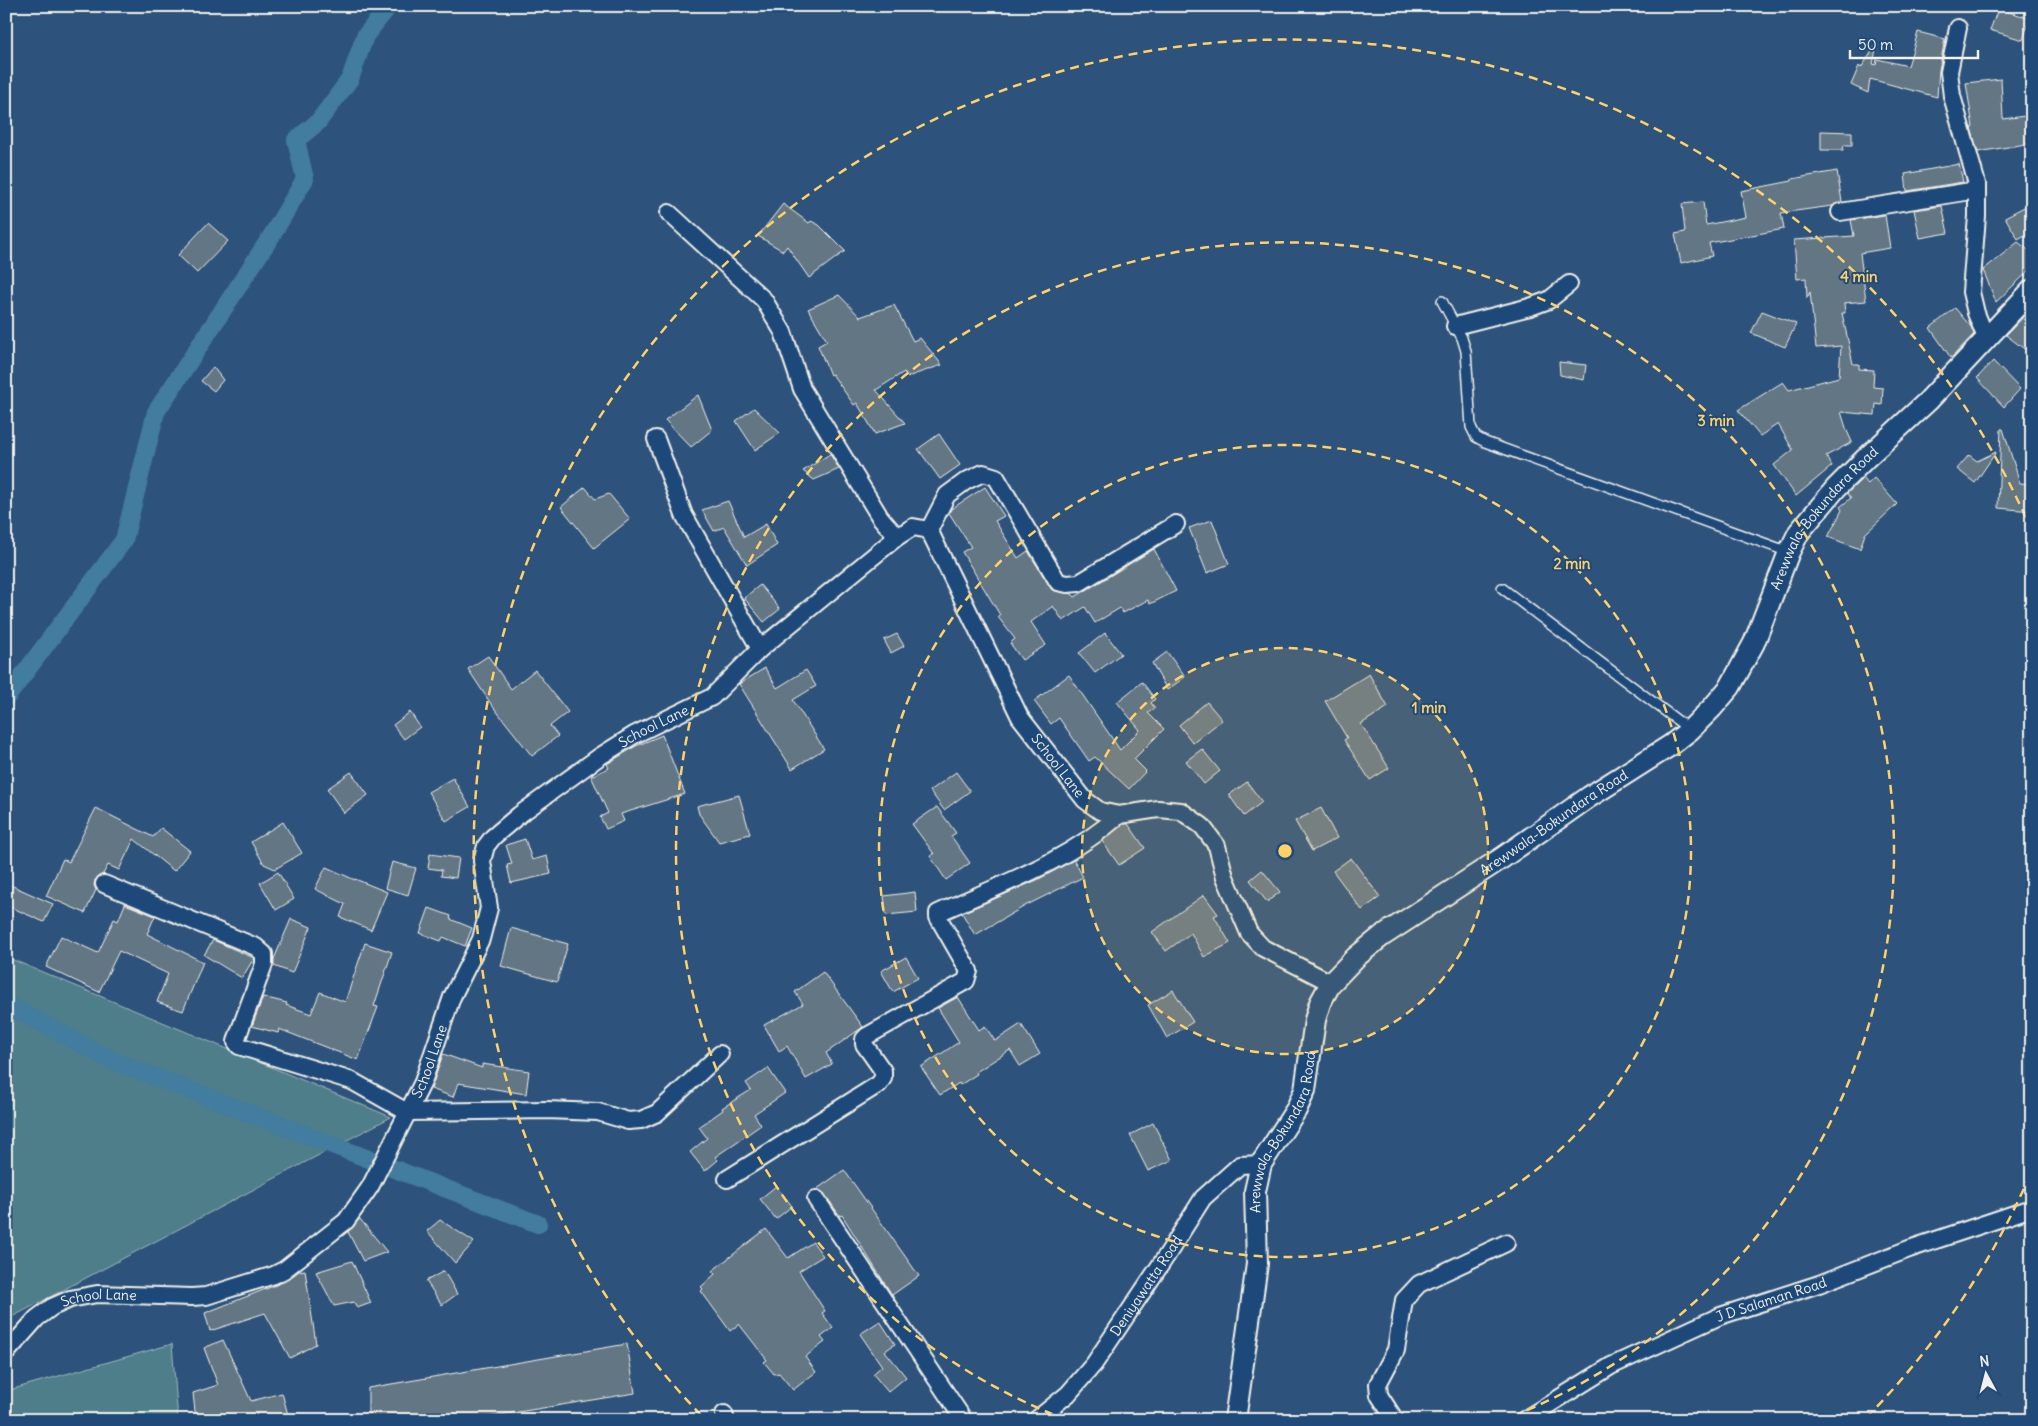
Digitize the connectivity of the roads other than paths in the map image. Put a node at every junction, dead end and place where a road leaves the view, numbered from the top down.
1 (1958, 28) dead end
2 (1977, 190) junction
3 (1840, 212) dead end
4 (668, 213) dead end
5 (1569, 284) dead end
6 (2032, 290) edge
7 (1442, 301) dead end
8 (1455, 326) junction
9 (1986, 338) junction
10 (656, 439) dead end
11 (1176, 524) dead end
12 (929, 530) junction
13 (896, 537) junction
14 (1788, 552) junction
15 (1502, 588) dead end
16 (760, 649) junction
17 (1690, 730) junction
18 (1119, 814) junction
19 (104, 884) dead end
20 (1331, 983) junction
21 (720, 1054) dead end
22 (407, 1112) junction
23 (1261, 1164) junction
24 (727, 1179) dead end
25 (816, 1199) dead end
26 (2032, 1208) edge
27 (1506, 1244) dead end
28 (6, 1353) edge
29 (964, 1420) edge
30 (1036, 1420) edge
31 (1235, 1420) edge
32 (1395, 1420) edge
33 (1524, 1420) edge

1 - 2 street
2 - 3 street
2 - 9 street
4 - 13 street
5 - 8 street
6 - 9 street, Arewwala-Bokundara Road
7 - 8 lane
8 - 14 lane
9 - 14 street, Arewwala-Bokundara Road
10 - 16 street
11 - 12 street
12 - 13 street, School Lane
12 - 18 street, School Lane
13 - 16 street, School Lane
14 - 17 street, Arewwala-Bokundara Road
15 - 17 lane
16 - 22 street, School Lane
17 - 20 street, Arewwala-Bokundara Road
18 - 20 street, School Lane
18 - 24 street
19 - 22 street
20 - 23 street, Arewwala-Bokundara Road
21 - 22 street
22 - 28 street, School Lane
23 - 30 street, Deniyawatta Road
23 - 31 street, Arewwala-Bokundara Road
25 - 29 street
26 - 33 street, J D Salaman Road
27 - 32 street

